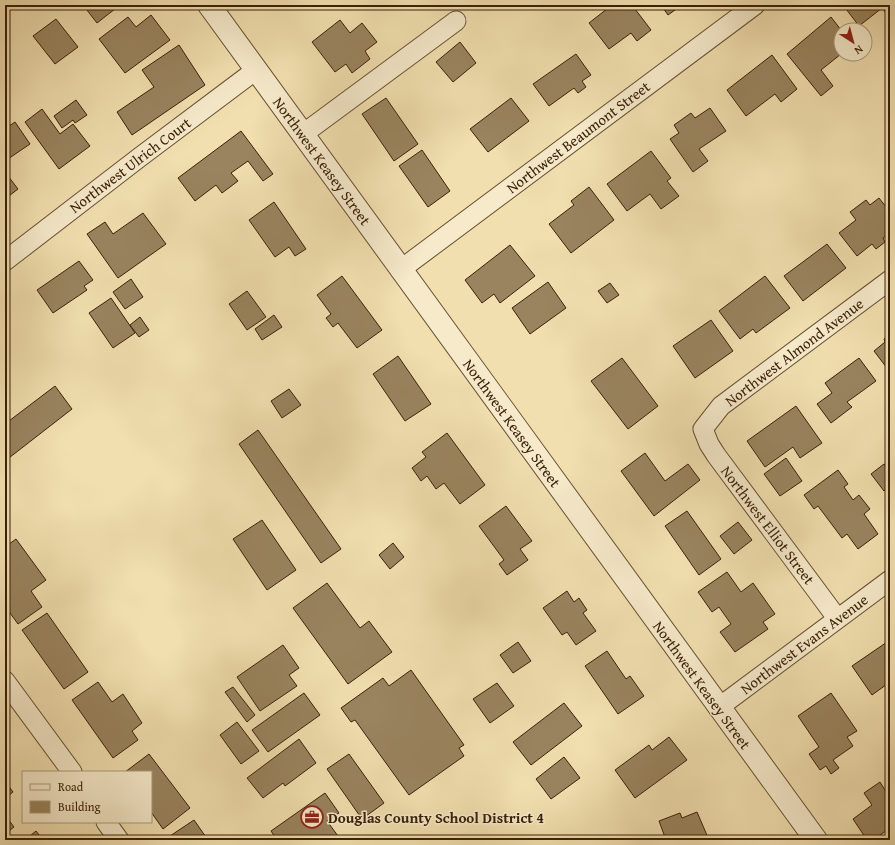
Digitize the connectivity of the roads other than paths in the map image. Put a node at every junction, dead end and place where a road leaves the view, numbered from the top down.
1 (209, 5) edge
2 (755, 5) edge
3 (456, 21) dead end
4 (256, 70) junction
5 (303, 134) junction
6 (5, 261) edge
7 (400, 270) junction
8 (890, 280) edge
9 (703, 429) joint
10 (890, 580) edge
11 (837, 618) junction
12 (5, 681) edge
13 (718, 708) junction
14 (71, 771) edge
15 (107, 823) edge
16 (119, 840) edge
17 (816, 840) edge

1 - 4 street, Northwest Keasey Street
2 - 7 street, Northwest Beaumont Street
3 - 5 street
4 - 5 street, Northwest Keasey Street
4 - 6 street, Northwest Ulrich Court
5 - 7 street, Northwest Keasey Street
7 - 13 street, Northwest Keasey Street
8 - 9 street, Northwest Almond Avenue
9 - 11 street, Northwest Elliot Street
10 - 11 street, Northwest Evans Avenue
11 - 13 street, Northwest Evans Avenue
12 - 14 street
13 - 17 street, Northwest Keasey Street
15 - 16 street

